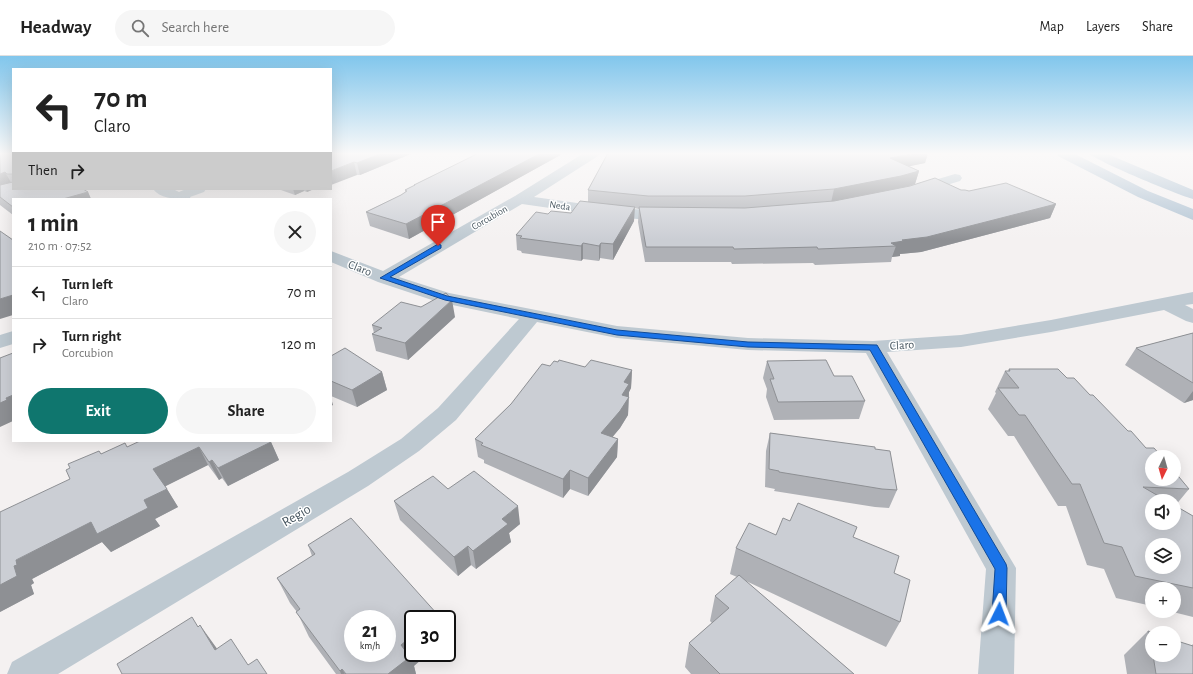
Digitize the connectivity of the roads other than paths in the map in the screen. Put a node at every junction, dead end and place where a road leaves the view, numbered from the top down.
1 (547, 182) edge
2 (943, 182) edge
3 (1119, 182) edge
4 (1161, 182) edge
5 (162, 190) edge
6 (197, 190) edge
7 (900, 195) edge
8 (1193, 195) edge
9 (181, 198) edge
10 (520, 199) junction
11 (1193, 215) edge
12 (687, 216) edge
13 (332, 256) edge
14 (384, 278) junction
15 (1193, 298) edge
16 (1166, 303) junction
17 (533, 316) junction
18 (1193, 317) edge
19 (12, 337) edge
20 (0, 342) edge
21 (873, 347) junction
22 (26, 674) edge
23 (996, 674) edge

1 - 10 street, Corcubion
2 - 7 street
3 - 11 main road
4 - 8 main road
5 - 9 street
6 - 9 street
10 - 12 street, Neda
10 - 14 street, Corcubion
13 - 14 street, Claro
14 - 17 street, Claro
15 - 16 street, Claro
16 - 18 street
16 - 21 street, Claro
17 - 21 street, Claro
17 - 22 street, Regio
19 - 20 street
21 - 23 street

